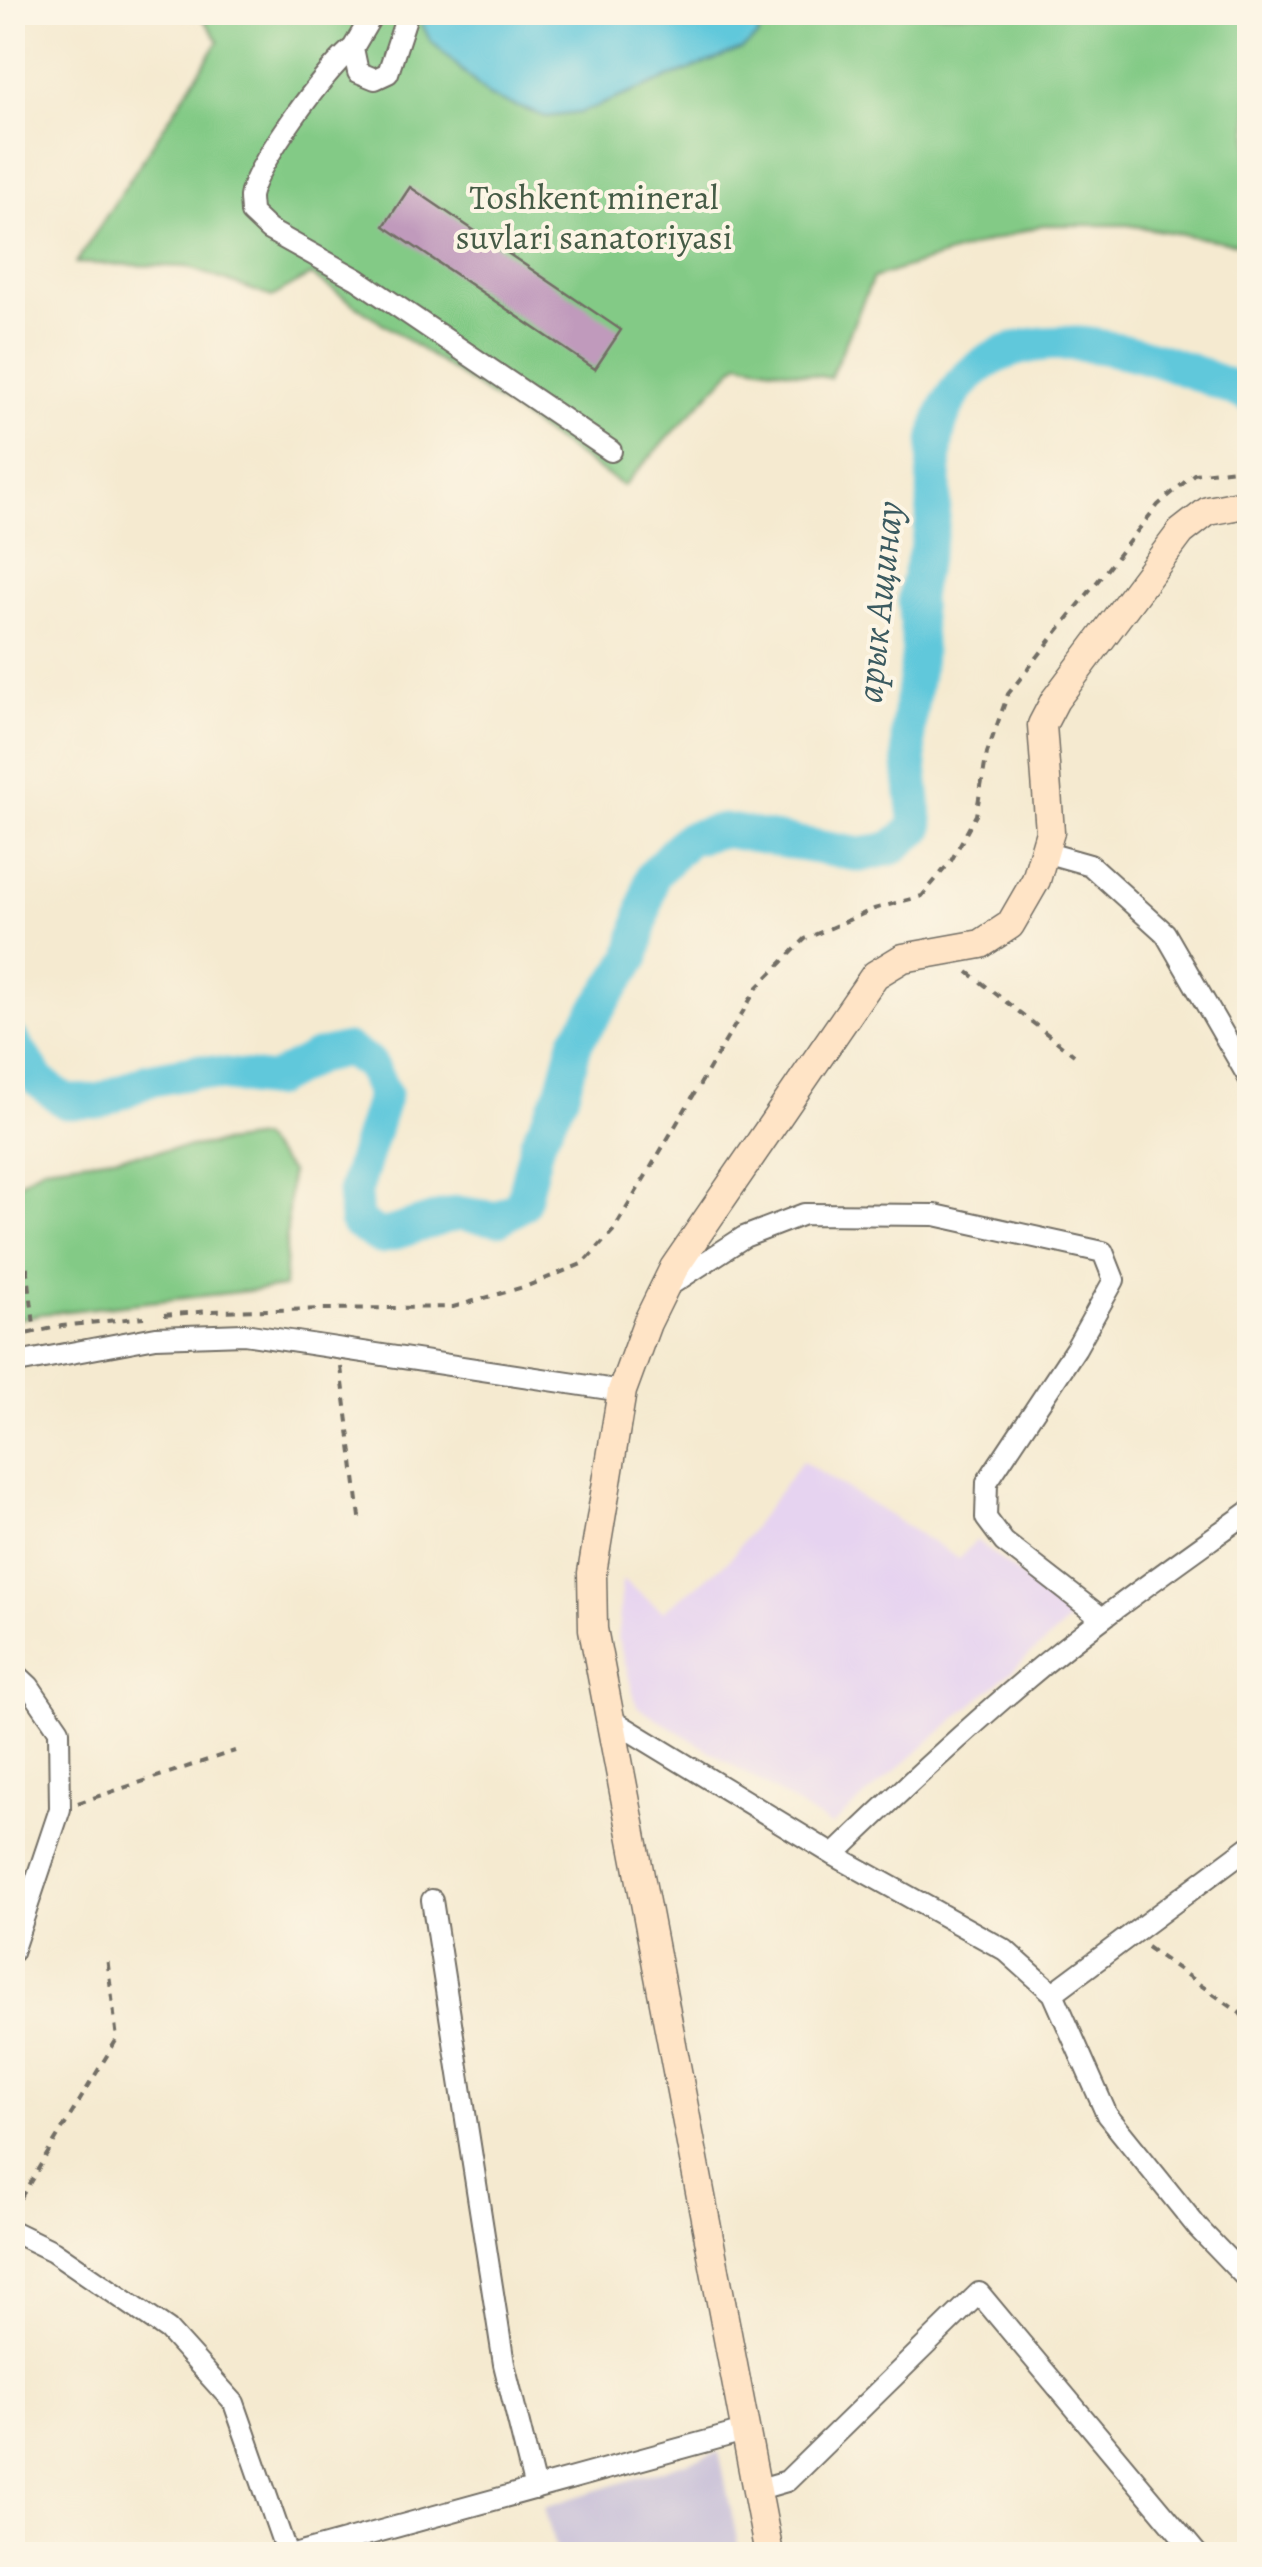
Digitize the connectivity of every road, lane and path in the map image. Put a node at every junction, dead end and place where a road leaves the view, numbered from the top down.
1 (374, 12) edge
2 (408, 12) edge
3 (353, 48) junction
4 (612, 450) dead end
5 (1250, 467) edge
6 (1250, 503) edge
7 (1044, 852) junction
8 (940, 951) junction
9 (1074, 1055) dead end
10 (1250, 1080) edge
11 (12, 1239) edge
12 (664, 1289) junction
13 (35, 1332) junction
14 (12, 1337) edge
15 (339, 1347) junction
16 (40, 1358) junction
17 (12, 1364) edge
18 (622, 1391) junction
19 (1250, 1511) edge
20 (361, 1525) dead end
21 (1102, 1618) junction
22 (12, 1670) edge
23 (609, 1718) junction
24 (235, 1751) dead end
25 (60, 1809) junction
26 (1250, 1846) edge
27 (834, 1855) junction
28 (432, 1900) dead end
29 (1129, 1935) junction
30 (12, 1952) edge
31 (107, 1957) dead end
32 (1053, 1993) junction
33 (1250, 2026) edge
34 (12, 2212) edge
35 (12, 2231) edge
36 (1250, 2282) edge
37 (744, 2431) junction
38 (534, 2489) junction
39 (756, 2490) junction
40 (287, 2554) edge
41 (296, 2554) edge
42 (769, 2554) edge
43 (1197, 2554) edge

1 - 3 street
2 - 3 street
3 - 4 street
5 - 13 path
6 - 7 main road
7 - 8 main road
7 - 10 street
8 - 9 path
8 - 12 main road
11 - 13 path
12 - 18 main road
12 - 21 street
13 - 14 path
13 - 16 path
15 - 16 street
15 - 18 street
15 - 20 path
16 - 17 street
18 - 23 main road
19 - 21 street
21 - 27 street
22 - 25 street
23 - 27 street
23 - 37 main road
24 - 25 path
25 - 30 street
26 - 29 street
27 - 32 street
28 - 38 street
29 - 32 street
29 - 33 path
31 - 34 path
32 - 36 street
35 - 40 street
37 - 38 street
37 - 39 main road
38 - 41 street
39 - 42 main road
39 - 43 street

